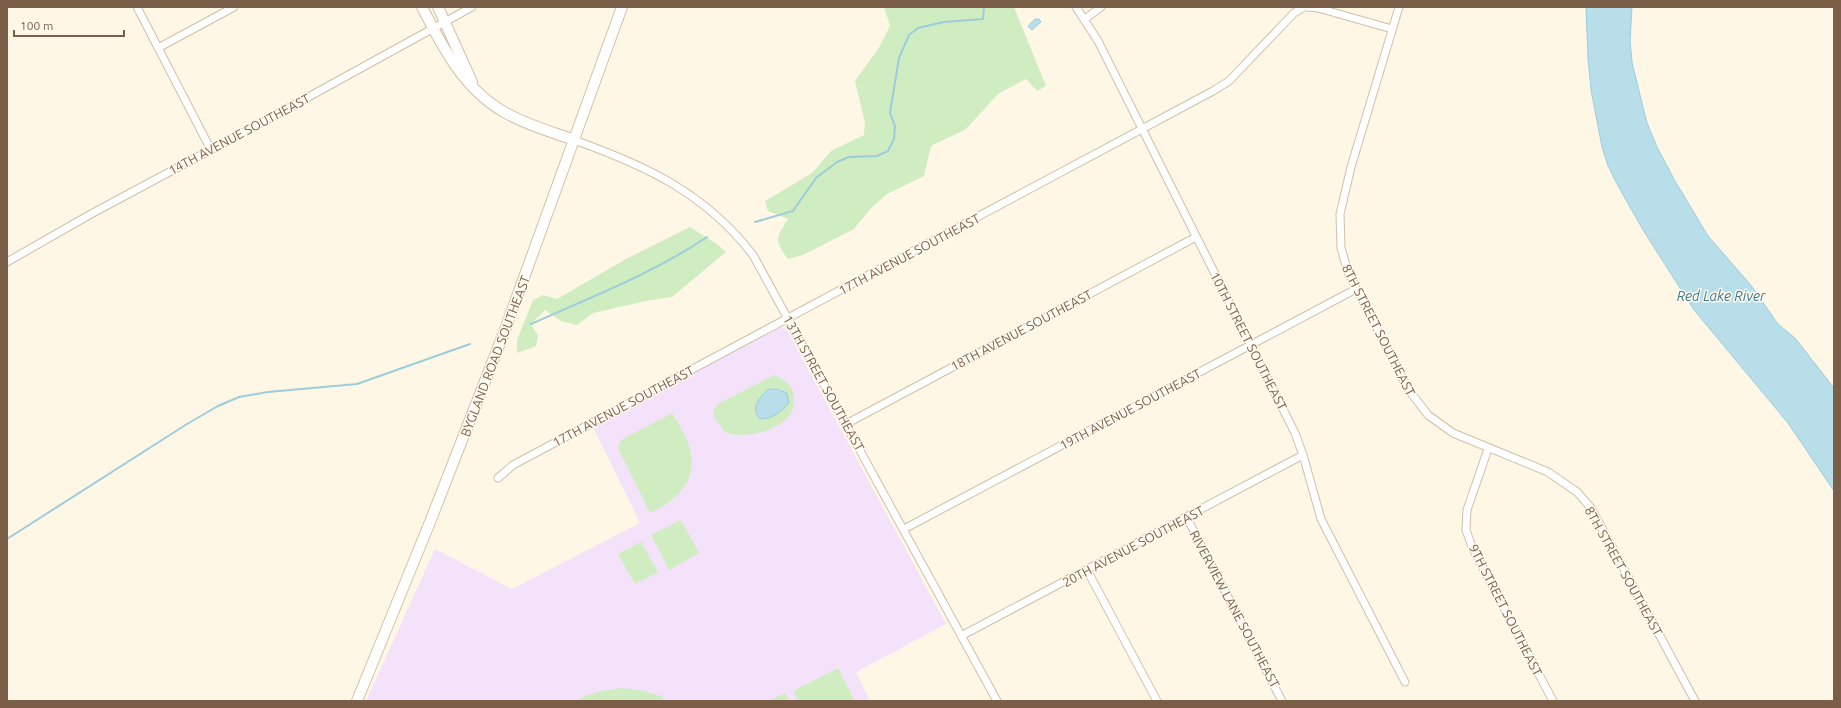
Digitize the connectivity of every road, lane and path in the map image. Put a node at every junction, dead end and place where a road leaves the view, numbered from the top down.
1 (137, 7) edge
2 (234, 7) edge
3 (422, 7) edge
4 (438, 7) edge
5 (472, 7) edge
6 (622, 7) edge
7 (1076, 7) edge
8 (1101, 7) edge
9 (1304, 7) edge
10 (1307, 7) edge
11 (1399, 7) edge
12 (1085, 19) junction
13 (446, 21) junction
14 (433, 28) junction
15 (1392, 28) junction
16 (158, 48) junction
17 (482, 97) junction
18 (1142, 129) junction
19 (574, 140) junction
20 (211, 150) junction
21 (1196, 237) junction
22 (7, 262) edge
23 (1356, 289) junction
24 (789, 319) junction
25 (1251, 345) junction
26 (846, 424) junction
27 (1488, 449) junction
28 (1303, 455) junction
29 (498, 478) dead end
30 (1187, 518) junction
31 (904, 530) junction
32 (1087, 570) junction
33 (961, 636) junction
34 (1405, 682) dead end
35 (357, 701) edge
36 (997, 701) edge
37 (1157, 701) edge
38 (1282, 701) edge
39 (1553, 701) edge
40 (1695, 701) edge

1 - 16 street
2 - 16 street
3 - 14 street
4 - 13 street
5 - 13 street, 14TH AVENUE SOUTHEAST
6 - 19 street, BYGLAND ROAD SOUTHEAST
7 - 12 street, 10TH STREET SOUTHEAST
8 - 12 street
9 - 18 street, 17TH AVENUE SOUTHEAST
10 - 15 street
11 - 15 street, 8TH STREET SOUTHEAST
12 - 18 street, 10TH STREET SOUTHEAST
13 - 14 street, 14TH AVENUE SOUTHEAST
13 - 17 street
14 - 17 street
14 - 20 street, 14TH AVENUE SOUTHEAST
15 - 23 street, 8TH STREET SOUTHEAST
16 - 20 street
17 - 19 street
18 - 21 street, 10TH STREET SOUTHEAST
18 - 24 street, 17TH AVENUE SOUTHEAST
19 - 24 street, 13TH STREET SOUTHEAST
19 - 35 street, BYGLAND ROAD SOUTHEAST
20 - 22 street, 14TH AVENUE SOUTHEAST
21 - 25 street, 10TH STREET SOUTHEAST
21 - 26 street, 18TH AVENUE SOUTHEAST
23 - 25 street, 19TH AVENUE SOUTHEAST
23 - 27 street, 8TH STREET SOUTHEAST
24 - 26 street, 13TH STREET SOUTHEAST
24 - 29 street, 17TH AVENUE SOUTHEAST
25 - 28 street, 10TH STREET SOUTHEAST
25 - 31 street, 19TH AVENUE SOUTHEAST
26 - 31 street, 13TH STREET SOUTHEAST
27 - 39 street, 9TH STREET SOUTHEAST
27 - 40 street, 8TH STREET SOUTHEAST
28 - 30 street, 20TH AVENUE SOUTHEAST
28 - 34 street, 10TH STREET SOUTHEAST
30 - 32 street, 20TH AVENUE SOUTHEAST
30 - 38 street, RIVERVIEW LANE SOUTHEAST
31 - 33 street, 13TH STREET SOUTHEAST
32 - 33 street, 20TH AVENUE SOUTHEAST
32 - 37 street
33 - 36 street, 13TH STREET SOUTHEAST

